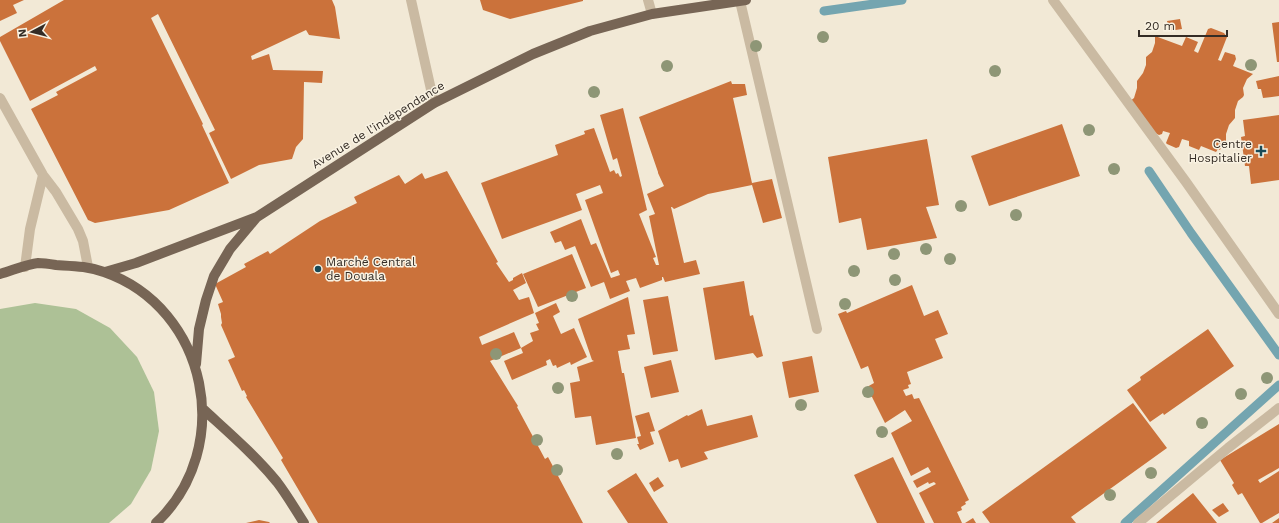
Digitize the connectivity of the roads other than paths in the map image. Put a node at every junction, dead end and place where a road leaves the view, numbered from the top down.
1 (411, 0) edge
2 (648, 0) edge
3 (743, 0) edge
4 (1053, 0) edge
5 (652, 14) junction
6 (0, 98) edge
7 (434, 103) junction
8 (43, 175) junction
9 (257, 217) junction
10 (25, 267) junction
11 (88, 267) junction
12 (105, 272) junction
13 (0, 274) edge
14 (1279, 314) edge
15 (817, 329) dead end
16 (196, 368) junction
17 (203, 408) junction
18 (1279, 408) edge
19 (156, 523) edge
20 (304, 523) edge
21 (1138, 523) edge

1 - 7 street
2 - 5 street
3 - 5 main road, Avenue de l'indépendance
3 - 15 street
4 - 14 street
5 - 7 main road, Avenue de l'indépendance
6 - 8 street
7 - 9 main road, Avenue de l'indépendance
8 - 10 street
8 - 11 street
9 - 12 main road
9 - 16 main road
10 - 11 main road
10 - 13 main road
11 - 12 main road
12 - 16 main road
16 - 17 main road
17 - 19 main road
17 - 20 main road
18 - 21 street

